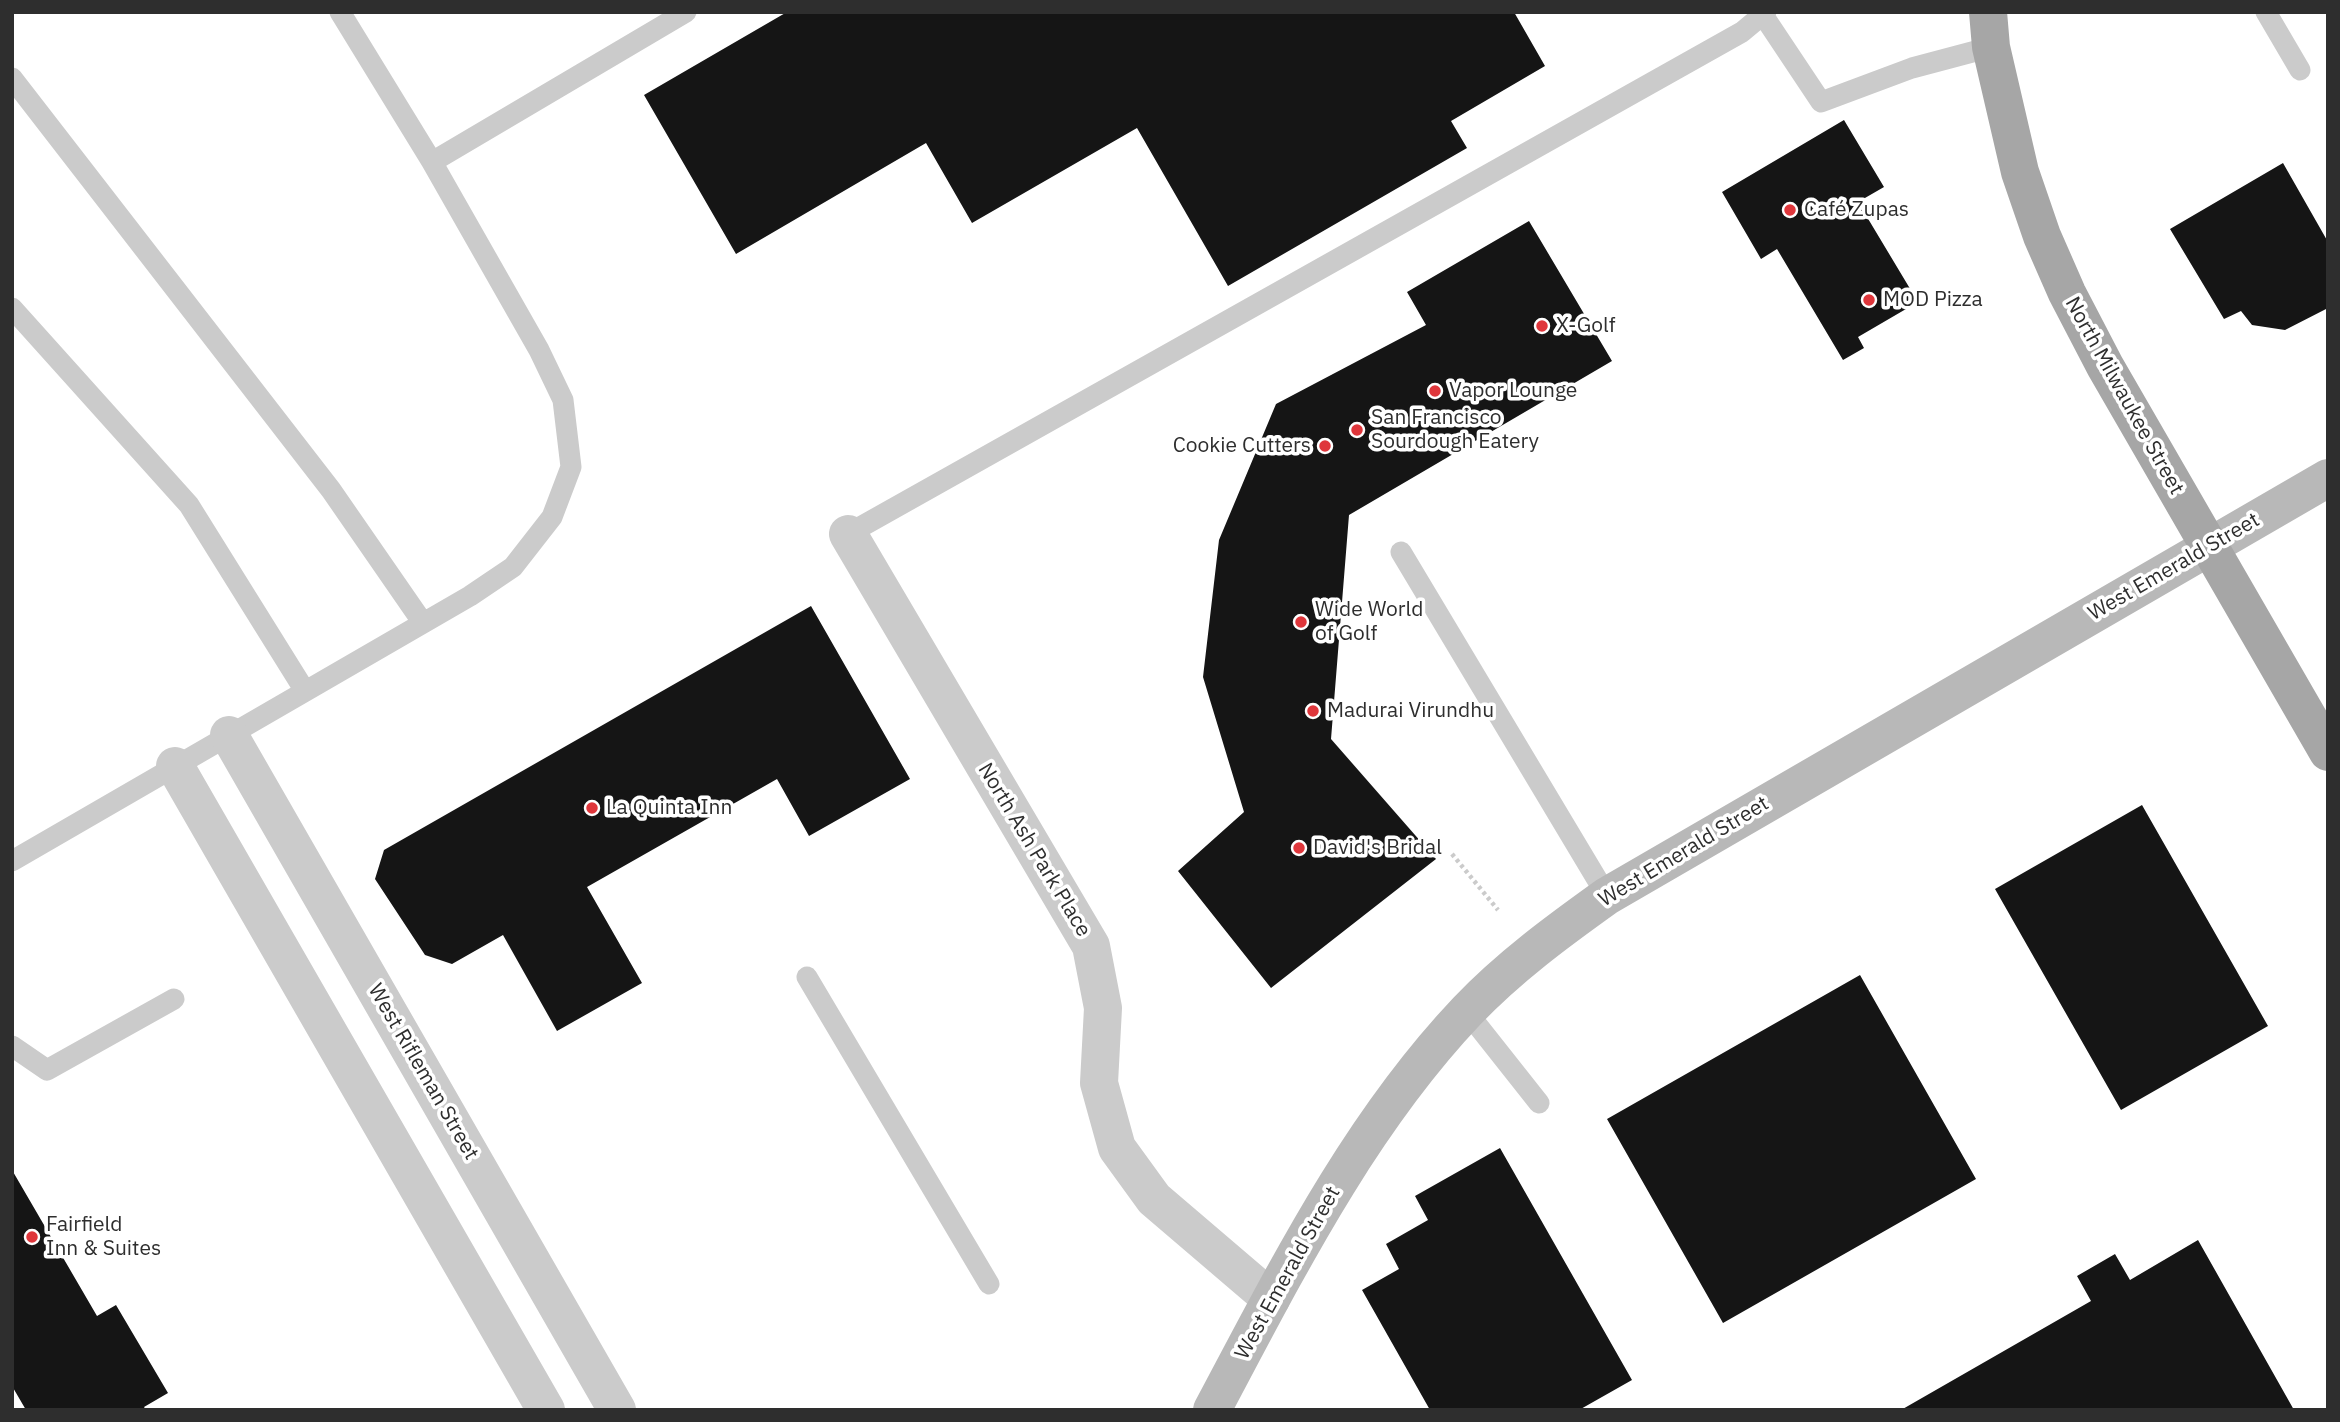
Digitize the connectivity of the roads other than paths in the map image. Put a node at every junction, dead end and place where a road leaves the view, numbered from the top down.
1 (340, 12) edge
2 (686, 12) edge
3 (2266, 12) edge
4 (1765, 14) edge
5 (1990, 30) edge
6 (2300, 70) dead end
7 (12, 78) edge
8 (432, 162) junction
9 (12, 307) edge
10 (2328, 478) edge
11 (848, 534) joint
12 (2208, 546) junction
13 (1401, 552) dead end
14 (423, 622) junction
15 (305, 691) junction
16 (229, 735) junction
17 (2328, 752) edge
18 (175, 766) junction
19 (12, 861) edge
20 (1607, 896) junction
21 (807, 977) dead end
22 (174, 999) dead end
23 (1466, 1012) junction
24 (12, 1046) edge
25 (1539, 1103) dead end
26 (989, 1284) dead end
27 (1271, 1299) junction
28 (547, 1410) edge
29 (617, 1410) edge
30 (1212, 1410) edge

1 - 8 lane
2 - 8 lane
3 - 6 lane
4 - 5 lane
4 - 11 lane
5 - 12 main road, North Milwaukee Street
7 - 14 lane
8 - 14 lane
9 - 15 lane
10 - 12 main road, West Emerald Street
11 - 27 street, North Ash Park Place
12 - 17 main road, North Milwaukee Street
12 - 20 main road, West Emerald Street
13 - 20 lane
14 - 15 lane
15 - 16 lane
16 - 18 lane
16 - 29 street, West Rifleman Street
18 - 19 lane
18 - 28 street
20 - 23 main road, West Emerald Street
21 - 26 lane
22 - 24 lane
23 - 25 lane
23 - 27 main road, West Emerald Street
27 - 30 main road, West Emerald Street

